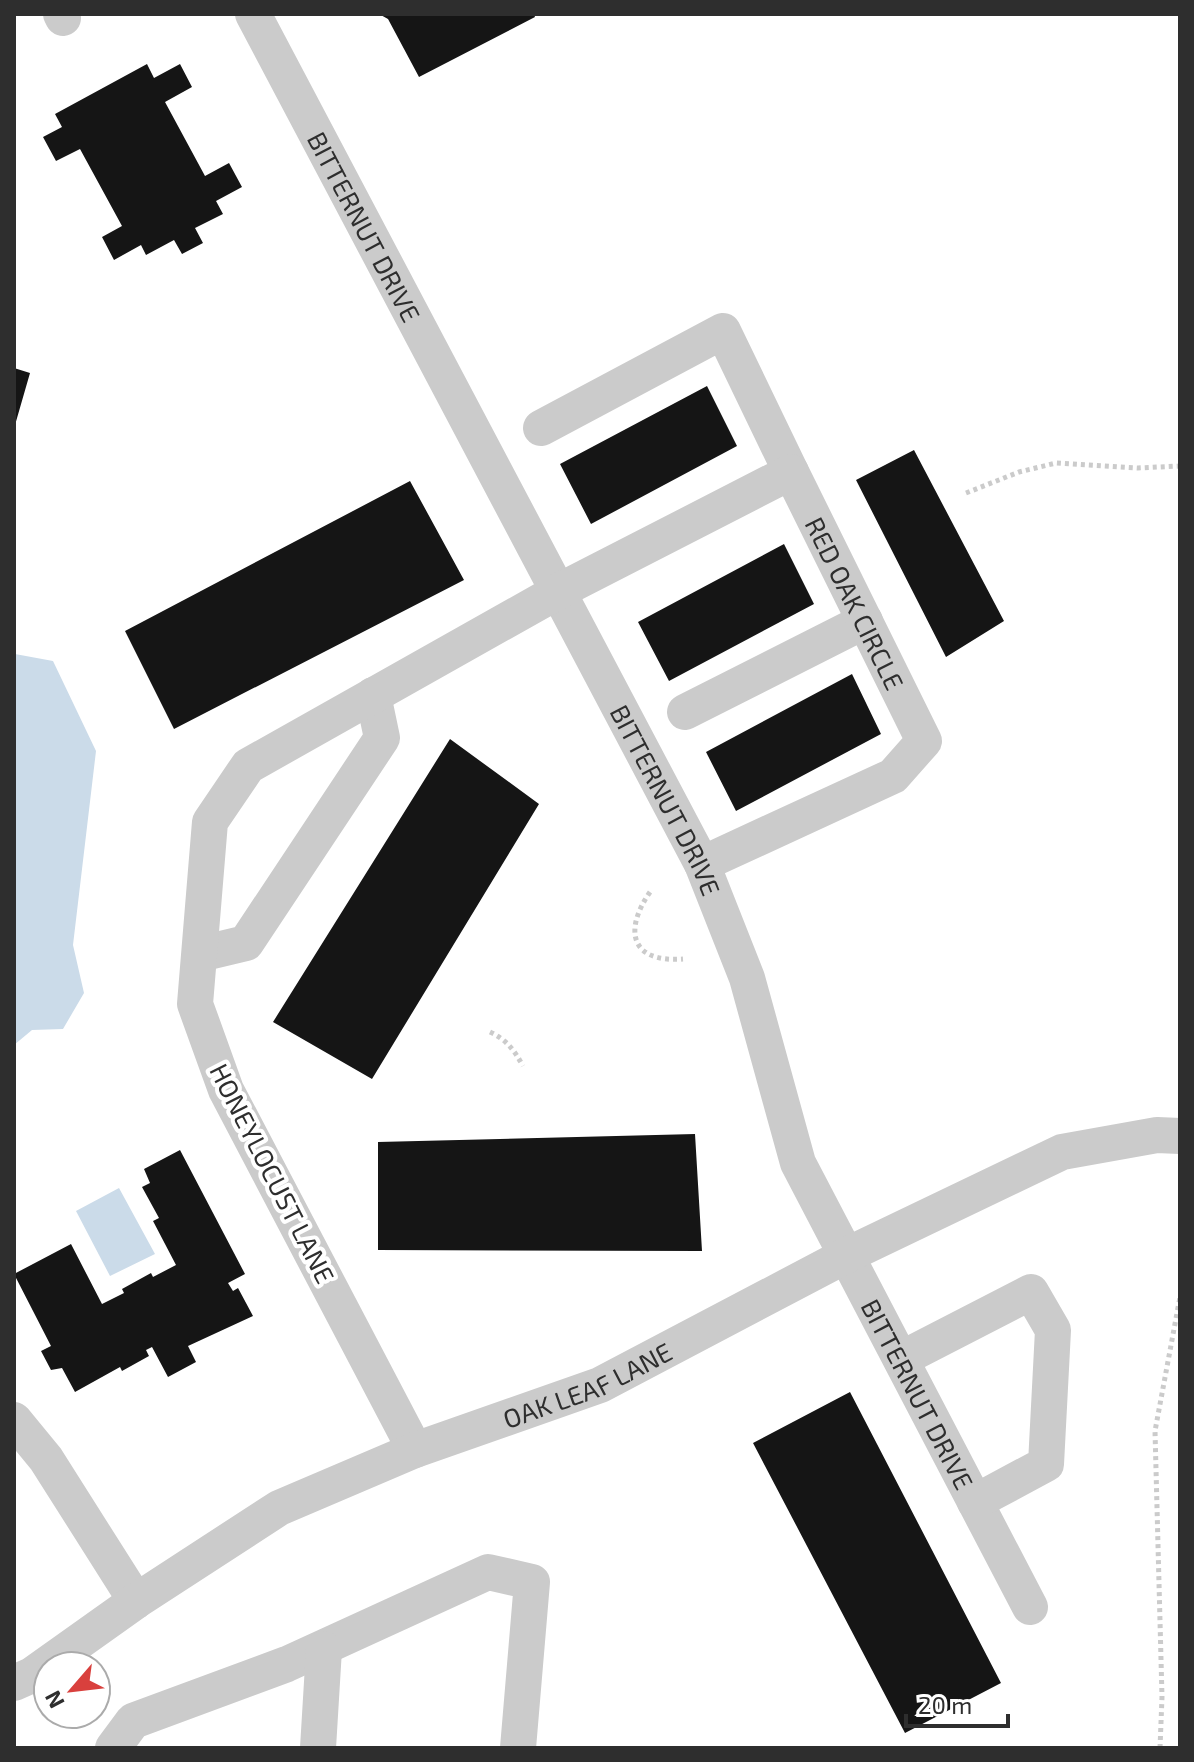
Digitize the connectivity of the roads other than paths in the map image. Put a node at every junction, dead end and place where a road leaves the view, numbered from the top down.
1 (253, 14) edge
2 (541, 428) dead end
3 (791, 472) junction
4 (557, 592) junction
5 (865, 621) junction
6 (373, 695) junction
7 (685, 712) dead end
8 (702, 864) junction
9 (200, 954) junction
10 (1180, 1136) edge
11 (847, 1255) junction
12 (901, 1359) junction
13 (14, 1420) edge
14 (415, 1450) junction
15 (975, 1502) junction
16 (136, 1601) junction
17 (1030, 1607) dead end
18 (324, 1649) junction
19 (14, 1683) edge
20 (113, 1748) edge
21 (318, 1748) edge
22 (518, 1748) edge

1 - 4 street, BITTERNUT DRIVE
2 - 3 street, RED OAK CIRCLE
3 - 4 street
3 - 5 street, RED OAK CIRCLE
4 - 6 street, HONEYLOCUST LANE
4 - 8 street, BITTERNUT DRIVE
5 - 7 street
5 - 8 street, RED OAK CIRCLE
6 - 9 street
6 - 9 street, HONEYLOCUST LANE
8 - 11 street, BITTERNUT DRIVE
9 - 14 street, HONEYLOCUST LANE
10 - 11 street, OAK LEAF LANE
11 - 12 street, BITTERNUT DRIVE
11 - 14 street, OAK LEAF LANE
12 - 15 street, BITTERNUT DRIVE
12 - 15 street
13 - 16 street
14 - 16 street, OAK LEAF LANE
15 - 17 street, BITTERNUT DRIVE
16 - 19 street, OAK LEAF LANE
18 - 20 street
18 - 21 street
18 - 22 street

